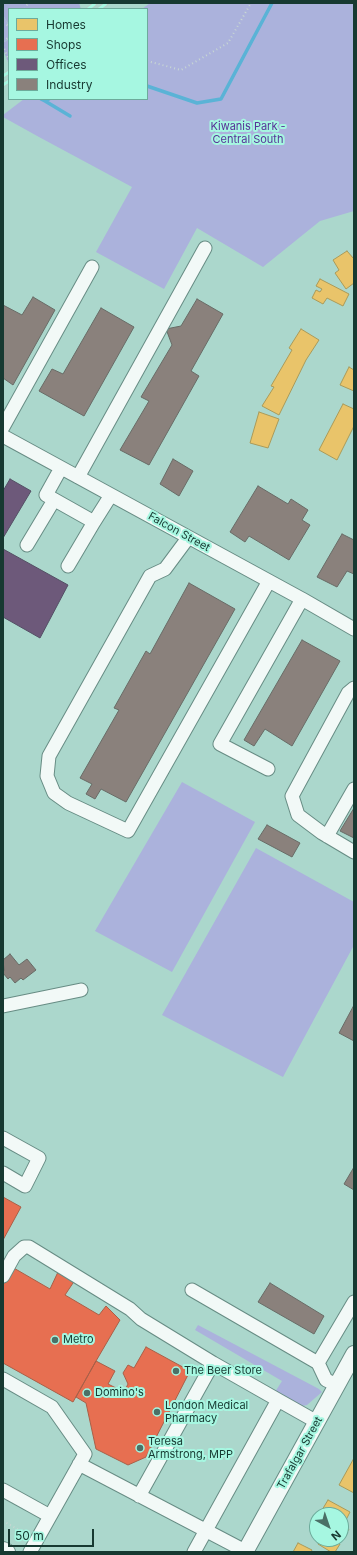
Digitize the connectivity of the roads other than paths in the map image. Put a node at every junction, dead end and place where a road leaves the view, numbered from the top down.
1 (205, 248) dead end
2 (92, 267) dead end
3 (3, 428) edge
4 (3, 436) edge
5 (61, 468) junction
6 (78, 477) junction
7 (111, 495) junction
8 (54, 500) junction
9 (94, 522) junction
10 (188, 538) junction
11 (27, 545) dead end
12 (68, 566) dead end
13 (269, 581) junction
14 (302, 599) junction
15 (354, 630) edge
16 (354, 688) edge
17 (268, 769) dead end
18 (354, 789) edge
19 (327, 836) junction
20 (354, 852) edge
21 (81, 990) dead end
22 (3, 1006) edge
23 (3, 1138) edge
24 (3, 1173) edge
25 (3, 1276) edge
26 (192, 1290) dead end
27 (354, 1302) edge
28 (213, 1363) junction
29 (318, 1363) junction
30 (352, 1363) edge
31 (3, 1379) edge
32 (337, 1385) junction
33 (278, 1400) junction
34 (317, 1422) junction
35 (79, 1464) junction
36 (3, 1490) edge
37 (139, 1496) junction
38 (50, 1516) junction
39 (205, 1531) junction
40 (3, 1550) edge
41 (7, 1552) edge
42 (30, 1552) edge
43 (194, 1552) edge
44 (245, 1552) edge

1 - 6 street
2 - 3 street
4 - 5 street, Falcon Street
5 - 6 street, Falcon Street
5 - 8 street
6 - 7 street, Falcon Street
7 - 9 street
7 - 10 street, Falcon Street
8 - 9 street
8 - 11 street
9 - 12 street
10 - 13 street, Falcon Street
10 - 13 street
13 - 14 street, Falcon Street
14 - 15 street, Falcon Street
14 - 17 street
16 - 19 street
18 - 19 street
19 - 20 street
21 - 22 street
23 - 24 street
25 - 28 street
26 - 29 street
27 - 29 street
28 - 33 street
28 - 37 street
29 - 32 street
30 - 32 main road, Trafalgar Street
31 - 35 street
32 - 34 main road, Trafalgar Street
33 - 34 street
33 - 39 street
34 - 44 main road, Trafalgar Street
35 - 37 street
35 - 38 street
36 - 38 street
37 - 39 street
38 - 42 street
39 - 43 street
39 - 44 street
40 - 41 main road

